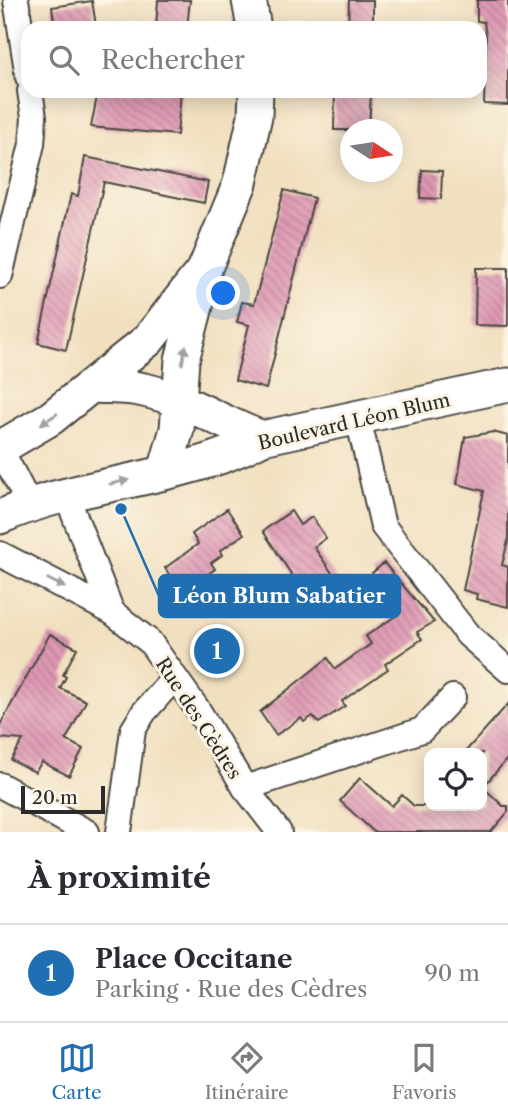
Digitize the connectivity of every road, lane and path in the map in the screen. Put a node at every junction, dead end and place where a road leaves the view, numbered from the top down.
1 (249, 0) edge
2 (11, 3) edge
3 (253, 21) edge
4 (21, 47) edge
5 (31, 98) edge
6 (256, 98) edge
7 (205, 268) junction
8 (0, 276) edge
9 (508, 385) edge
10 (94, 386) junction
11 (178, 400) junction
12 (358, 418) junction
13 (262, 438) junction
14 (0, 448) edge
15 (165, 471) junction
16 (66, 494) junction
17 (14, 510) edge
18 (0, 554) edge
19 (112, 612) junction
20 (508, 670) edge
21 (174, 678) junction
22 (453, 697) dead end
23 (0, 785) edge
24 (245, 788) junction
25 (87, 832) edge
26 (119, 832) edge
27 (279, 832) edge

1 - 3 street
2 - 4 street
5 - 8 street
6 - 7 street
7 - 10 street
11 -> 7 street
9 - 12 street, Boulevard Léon Blum
10 - 11 street
10 -> 14 street
11 - 13 street
11 - 15 street
12 - 13 street, Boulevard Léon Blum
12 - 20 street
13 - 15 street, Boulevard Léon Blum
14 - 17 street
16 -> 15 street, Boulevard Léon Blum
16 - 17 street, Boulevard Léon Blum
16 - 19 street
18 -> 19 street, Rue des Cèdres
19 - 21 street, Rue des Cèdres
21 - 24 street, Rue des Cèdres
21 - 26 street
22 - 24 street
23 - 25 street
24 - 27 street, Rue des Cèdres

